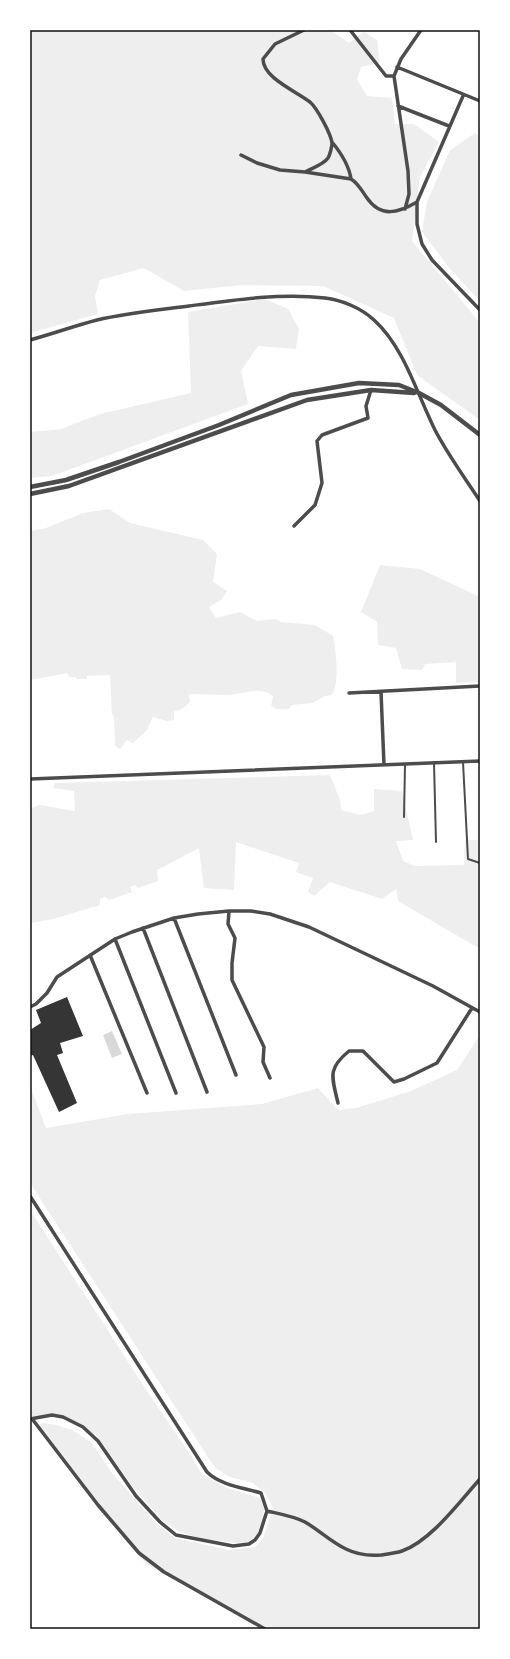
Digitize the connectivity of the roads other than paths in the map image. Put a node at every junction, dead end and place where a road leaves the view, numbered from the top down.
1 (304, 30) edge
2 (350, 30) edge
3 (421, 30) edge
4 (397, 67) junction
5 (394, 76) junction
6 (463, 96) junction
7 (480, 101) edge
8 (398, 106) junction
9 (449, 126) junction
10 (332, 142) junction
11 (241, 155) dead end
12 (305, 172) junction
13 (351, 179) junction
14 (417, 202) junction
15 (404, 209) junction
16 (480, 310) edge
17 (30, 340) edge
18 (371, 390) junction
19 (419, 393) junction
20 (480, 435) edge
21 (30, 487) edge
22 (30, 494) edge
23 (480, 502) edge
24 (294, 526) dead end
25 (480, 686) edge
26 (381, 692) junction
27 (350, 693) dead end
28 (480, 761) edge
29 (463, 762) junction
30 (434, 763) junction
31 (405, 764) junction
32 (384, 765) junction
33 (30, 778) edge
34 (404, 817) dead end
35 (436, 842) dead end
36 (480, 863) edge
37 (229, 911) junction
38 (174, 918) junction
39 (143, 928) junction
40 (115, 939) junction
41 (90, 955) junction
42 (30, 1008) edge
43 (472, 1008) junction
44 (480, 1012) edge
45 (236, 1075) dead end
46 (270, 1078) dead end
47 (207, 1092) dead end
48 (147, 1093) dead end
49 (176, 1093) dead end
50 (338, 1103) dead end
51 (30, 1196) edge
52 (32, 1419) edge
53 (480, 1479) edge
54 (267, 1511) junction
55 (265, 1629) edge

1 - 10 street
2 - 5 street
3 - 4 street
4 - 5 street
4 - 6 street
5 - 8 street
6 - 7 street
6 - 9 street
8 - 9 street
8 - 15 street
9 - 14 street
10 - 12 street
10 - 13 street
11 - 12 street
12 - 13 street
13 - 15 street
14 - 15 street
14 - 16 street
17 - 19 street
18 - 19 street
18 - 22 street
18 - 24 street
19 - 20 street
19 - 21 street
19 - 23 street
25 - 26 street
26 - 27 street
26 - 32 street
28 - 29 street
29 - 30 street
29 - 36 lane
30 - 31 street
30 - 35 lane
31 - 32 street
31 - 34 lane
32 - 33 street
37 - 38 street
37 - 43 street
37 - 46 street
38 - 39 street
38 - 45 street
39 - 40 street
39 - 47 street
40 - 41 street
40 - 49 street
41 - 42 street
41 - 48 street
43 - 44 street
43 - 50 street
51 - 54 street
52 - 54 street
52 - 55 street
53 - 54 street

